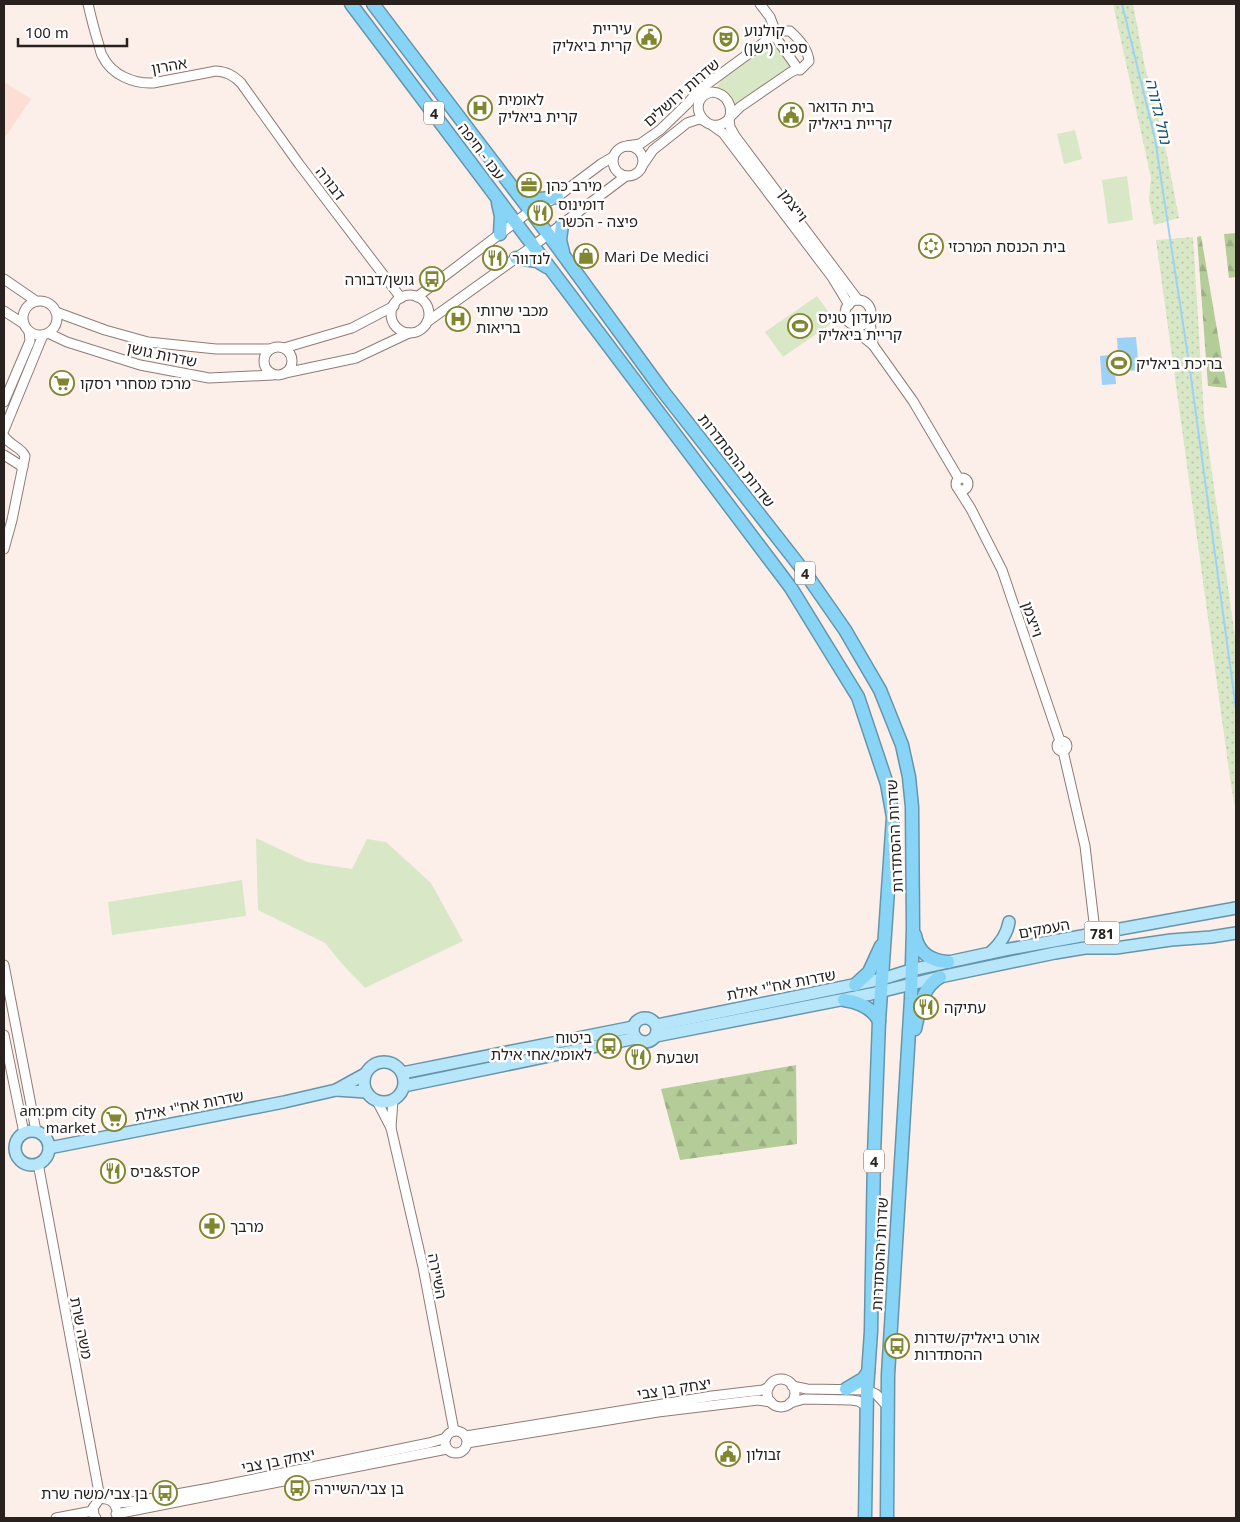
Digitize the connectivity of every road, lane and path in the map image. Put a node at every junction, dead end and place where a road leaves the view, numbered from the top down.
1 (88, 4) edge
2 (351, 4) edge
3 (373, 4) edge
4 (760, 4) edge
5 (775, 34) junction
6 (730, 67) junction
7 (798, 69) junction
8 (241, 83) joint
9 (703, 96) junction
10 (730, 118) junction
11 (709, 123) junction
12 (660, 130) junction
13 (627, 146) junction
14 (614, 157) junction
15 (641, 168) junction
16 (626, 176) junction
17 (517, 194) junction
18 (556, 197) junction
19 (497, 198) junction
20 (530, 211) junction
21 (515, 223) junction
22 (562, 225) junction
23 (500, 234) junction
24 (548, 234) junction
25 (533, 246) junction
26 (565, 257) junction
27 (516, 258) junction
28 (552, 270) junction
29 (4, 279) edge
30 (417, 297) junction
31 (401, 298) junction
32 (858, 300) junction
33 (36, 301) junction
34 (849, 305) junction
35 (394, 306) junction
36 (4, 311) edge
37 (56, 312) junction
38 (868, 320) junction
39 (427, 322) junction
40 (854, 325) junction
41 (26, 328) junction
42 (409, 333) junction
43 (46, 334) junction
44 (873, 345) junction
45 (284, 348) junction
46 (270, 349) junction
47 (285, 373) junction
48 (273, 375) junction
49 (4, 402) edge
50 (4, 430) edge
51 (4, 436) edge
52 (4, 455) edge
53 (23, 467) junction
54 (14, 510) junction
55 (4, 525) edge
56 (4, 549) edge
57 (1235, 908) edge
58 (1009, 922) dead end
59 (914, 928) junction
60 (1236, 933) edge
61 (1096, 934) junction
62 (885, 935) junction
63 (1098, 948) junction
64 (990, 953) junction
65 (948, 962) junction
66 (4, 965) edge
67 (911, 970) junction
68 (940, 977) junction
69 (855, 984) junction
70 (911, 984) junction
71 (882, 985) junction
72 (844, 1000) junction
73 (880, 1021) junction
74 (656, 1031) junction
75 (634, 1033) junction
76 (4, 1035) edge
77 (907, 1058) junction
78 (402, 1073) junction
79 (366, 1074) junction
80 (404, 1086) junction
81 (336, 1090) junction
82 (366, 1092) junction
83 (393, 1100) junction
84 (377, 1101) junction
85 (391, 1128) junction
86 (30, 1132) junction
87 (49, 1148) junction
88 (16, 1153) junction
89 (4, 1155) edge
90 (38, 1163) junction
91 (868, 1372) junction
92 (792, 1386) junction
93 (769, 1387) junction
94 (846, 1389) junction
95 (867, 1390) junction
96 (770, 1402) junction
97 (790, 1403) junction
98 (867, 1406) junction
99 (888, 1406) junction
100 (454, 1431) junction
101 (446, 1438) junction
102 (466, 1440) junction
103 (447, 1449) junction
104 (100, 1498) junction
105 (114, 1503) junction
106 (95, 1515) edge
107 (115, 1516) edge
108 (56, 1518) edge
109 (865, 1518) edge
110 (887, 1518) edge

1 - 8 street, אהרון
2 - 19 highway, עכו - חיפה / 4
3 - 17 highway, עכו - חיפה / 4
4 - 5 street
5 - 6 street, שדרות ירושלים
5 - 7 street
5 - 7 street
6 - 9 street
6 - 12 street, שדרות ירושלים
7 - 10 street
8 - 31 street, דבורה
9 - 10 street
9 - 11 street
9 - 12 street
10 - 11 street
10 - 32 street, וייצמן
11 - 15 street, שדרות ירושלים
11 - 34 street, וייצמן
12 - 13 street, שדרות ירושלים
13 - 14 street
13 - 15 street
14 - 16 street
14 - 18 street
15 - 16 street
16 - 22 street
17 - 18 highway
17 - 20 highway, עכו - חיפה / 4
18 - 20 street
19 - 21 highway, עכו - חיפה / 4
19 - 23 highway
20 - 21 street
20 - 24 highway, 4
21 - 23 street
21 - 25 highway, 4
22 - 24 street
22 - 26 highway
23 - 30 street
24 - 25 street
24 - 26 highway, שדרות ההסתדרות / 4
25 - 27 street
25 - 28 highway, שדרות ההסתדרות / 4
26 - 59 highway, שדרות ההסתדרות / 4
27 - 28 highway
27 - 39 street
28 - 62 highway, שדרות ההסתדרות / 4
29 - 33 street
30 - 31 street
30 - 39 street
31 - 35 street
32 - 34 street
32 - 38 street
33 - 37 street
33 - 41 street
34 - 40 street
35 - 42 street
35 - 45 street
36 - 41 street
37 - 43 street
37 - 46 street, שדרות גושן
38 - 40 street
38 - 44 street
39 - 42 street
40 - 44 street
41 - 43 street
41 - 49 street
42 - 47 street
43 - 48 street, שדרות גושן
43 - 50 street
44 - 61 street, וייצמן
45 - 46 street
45 - 47 street
46 - 48 street
47 - 48 street
51 - 53 street
52 - 53 street
53 - 54 street
54 - 55 street
54 - 56 street
57 - 61 main road, העמקים / 781
58 - 64 main road
59 - 65 highway
59 - 67 highway, שדרות ההסתדרות / 4
60 - 63 main road, העמקים / 781
61 - 63 street
61 - 64 main road, העמקים / 781
62 - 69 highway
62 - 71 highway, שדרות ההסתדרות / 4
63 - 68 main road, העמקים / 781
64 - 65 main road, העמקים / 781
65 - 67 main road, העמקים / 781
66 - 86 street
67 - 70 highway, שדרות ההסתדרות / 4
67 - 71 main road, שדרות אח"י אילת
68 - 70 main road, העמקים / 781
68 - 77 highway
69 - 71 main road, שדרות אח"י אילת
69 - 74 main road, שדרות אח"י אילת
70 - 71 main road, שדרות אח"י אילת
70 - 77 highway, שדרות ההסתדרות / 4
71 - 72 main road, שדרות אח"י אילת
71 - 73 highway, שדרות ההסתדרות / 4
72 - 73 highway
72 - 74 main road, שדרות אח"י אילת
73 - 91 highway, שדרות ההסתדרות / 4
74 - 75 main road
74 - 75 main road
75 - 78 main road
75 - 80 main road
76 - 86 street
77 - 99 highway, שדרות ההסתדרות / 4
78 - 79 main road
78 - 80 main road
79 - 81 main road, שדרות אח"י אילת
79 - 82 main road
80 - 83 main road
81 - 82 main road, שדרות אח"י אילת
81 - 87 main road, שדרות אח"י אילת
82 - 84 main road
83 - 84 main road
83 - 85 street, השיירה
84 - 85 street, השיירה
85 - 100 street, השיירה
86 - 87 main road
86 - 88 main road
87 - 90 main road
88 - 89 main road
88 - 90 main road
90 - 104 street, משה שרת
91 - 94 highway
91 - 95 highway, שדרות ההסתדרות / 4
92 - 93 street, יצחק בן צבי
92 - 94 street, יצחק בן צבי
92 - 97 street
93 - 96 street
93 - 102 street, יצחק בן צבי
94 - 95 street, יצחק בן צבי
95 - 98 highway, שדרות ההסתדרות / 4
95 - 99 street
96 - 97 street, יצחק בן צבי
96 - 102 street, יצחק בן צבי
97 - 98 street, יצחק בן צבי
98 - 109 highway, שדרות ההסתדרות / 4
99 - 110 highway, שדרות ההסתדרות / 4
100 - 101 street
100 - 102 street
101 - 103 street
101 - 105 street, יצחק בן צבי
102 - 103 street
103 - 107 street, יצחק בן צבי
104 - 105 street
104 - 106 street
105 - 107 street
106 - 108 street

